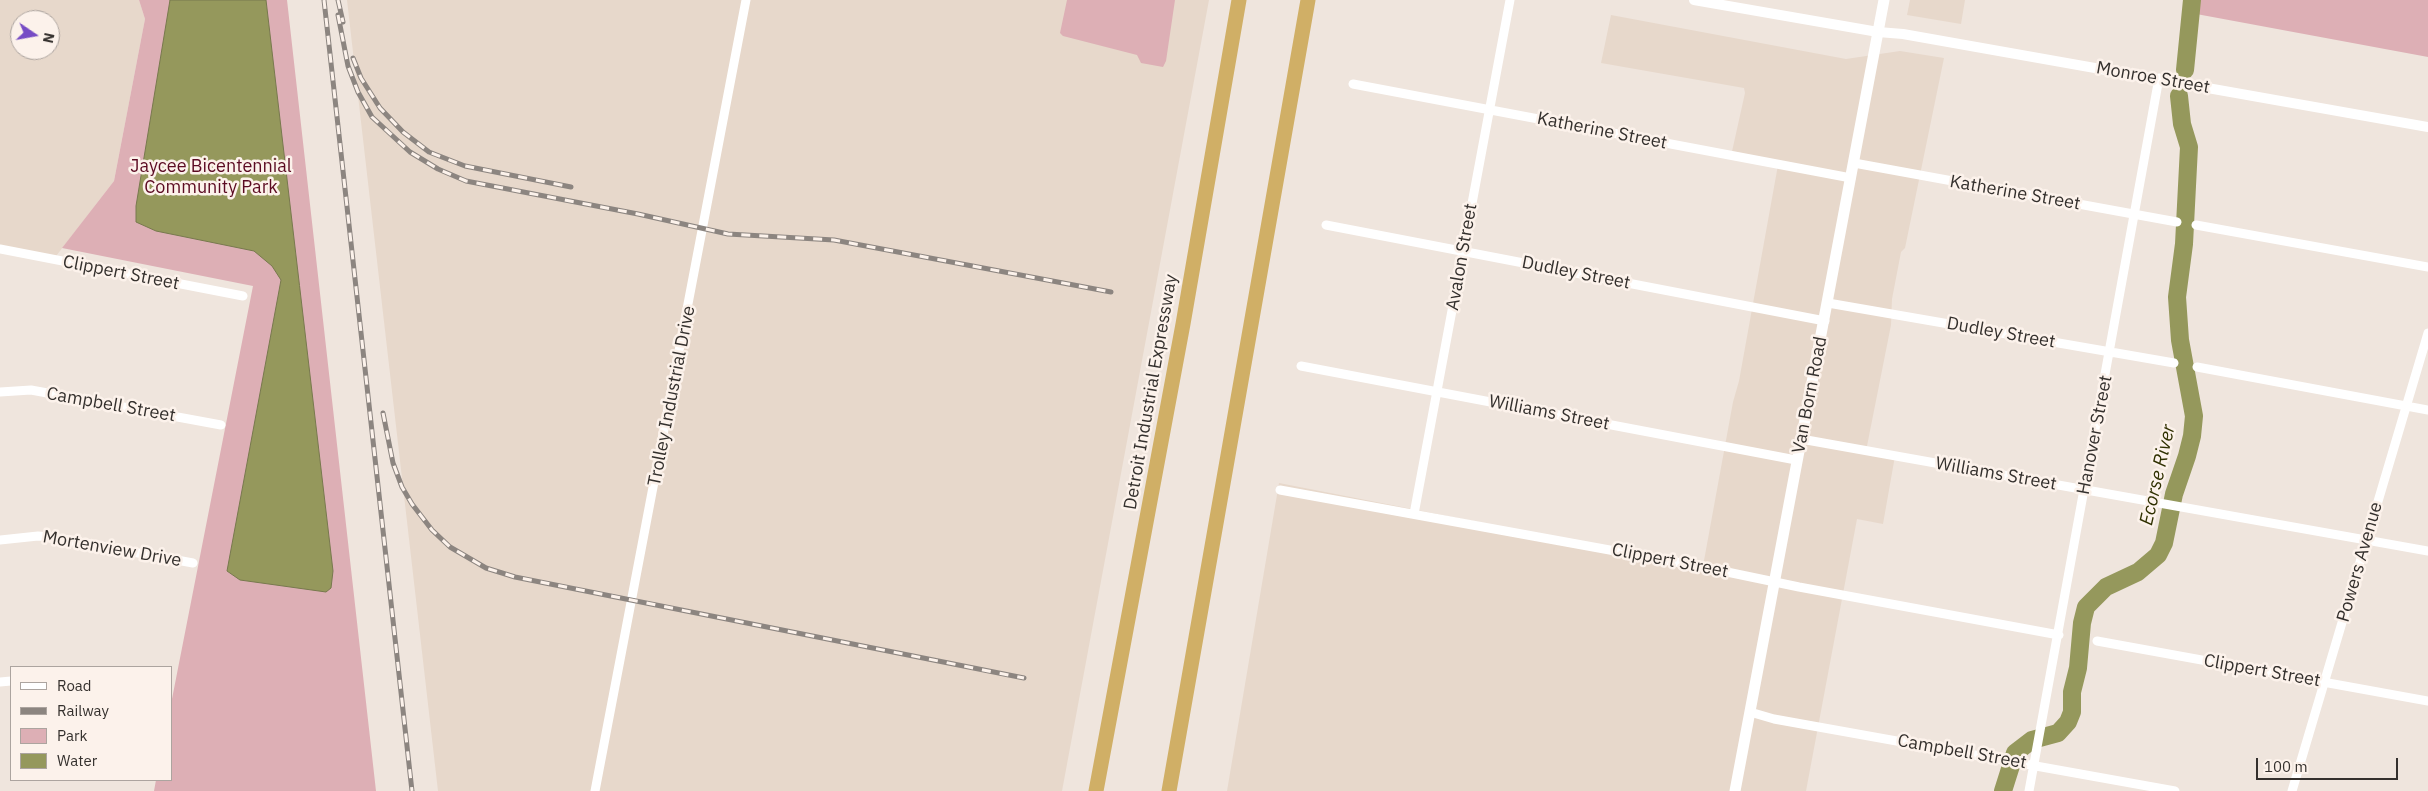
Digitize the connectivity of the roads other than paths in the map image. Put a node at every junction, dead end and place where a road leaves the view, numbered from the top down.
1 (746, 0) edge
2 (1239, 0) edge
3 (1308, 0) edge
4 (1510, 0) edge
5 (1694, 0) edge
6 (1884, 0) edge
7 (1878, 32) junction
8 (2159, 78) junction
9 (1353, 84) dead end
10 (1489, 110) junction
11 (2428, 127) edge
12 (1854, 164) junction
13 (1851, 178) junction
14 (2134, 215) junction
15 (2177, 222) dead end
16 (2196, 225) dead end
17 (1326, 226) dead end
18 (0, 249) edge
19 (1463, 251) junction
20 (2428, 267) edge
21 (243, 296) dead end
22 (1828, 303) junction
23 (1825, 321) junction
24 (2428, 333) edge
25 (2110, 353) junction
26 (2174, 363) dead end
27 (1301, 366) dead end
28 (2197, 367) dead end
29 (0, 392) edge
30 (1437, 392) junction
31 (2406, 406) junction
32 (2428, 410) edge
33 (221, 425) dead end
34 (1801, 439) junction
35 (1796, 460) junction
36 (1280, 490) dead end
37 (2085, 490) junction
38 (1414, 514) junction
39 (0, 540) edge
40 (2367, 540) junction
41 (2428, 551) edge
42 (193, 563) dead end
43 (1774, 581) junction
44 (2059, 635) junction
45 (2097, 642) dead end
46 (2325, 682) junction
47 (2428, 701) edge
48 (1750, 712) junction
49 (2034, 765) junction
50 (596, 791) edge
51 (1096, 791) edge
52 (1169, 791) edge
53 (1735, 791) edge
54 (2029, 791) edge
55 (2176, 791) edge
56 (2292, 791) edge

1 - 50 street, Trolley Industrial Drive
2 - 51 highway, Detroit Industrial Expressway
3 - 52 highway
4 - 10 street, Avalon Street
5 - 7 street, Monroe Street
6 - 7 main road, Van Born Road
7 - 8 street, Monroe Street
7 - 12 main road, Van Born Road
8 - 11 street, Monroe Street
8 - 14 street, Hanover Street
9 - 10 street, Katherine Street
10 - 13 street, Katherine Street
10 - 19 street, Avalon Street
12 - 13 main road, Van Born Road
12 - 14 street, Katherine Street
13 - 22 main road, Van Born Road
14 - 15 street, Katherine Street
14 - 25 street, Hanover Street
16 - 20 street
17 - 19 street, Dudley Street
18 - 21 street, Clippert Street
19 - 23 street, Dudley Street
19 - 30 street, Avalon Street
22 - 23 main road, Van Born Road
22 - 25 street, Dudley Street
23 - 34 main road, Van Born Road
24 - 31 street, Powers Avenue
25 - 26 street, Dudley Street
25 - 37 street, Hanover Street
27 - 30 street, Williams Street
28 - 31 street
29 - 33 street, Campbell Street
30 - 35 street, Williams Street
30 - 38 street, Avalon Street
31 - 32 street
31 - 40 street, Powers Avenue
34 - 35 main road, Van Born Road
34 - 37 street, Williams Street
35 - 43 main road, Van Born Road
36 - 38 street, Clippert Street
37 - 40 street, Williams Street
37 - 44 street, Hanover Street
38 - 43 street, Clippert Street
39 - 42 street, Mortenview Drive
40 - 41 street, Williams Street
40 - 46 street, Powers Avenue
43 - 44 street, Clippert Street
43 - 48 main road, Van Born Road
44 - 49 street, Hanover Street
45 - 46 street, Clippert Street
46 - 47 street, Clippert Street
46 - 56 street, Powers Avenue
48 - 49 street, Campbell Street
48 - 53 main road, Van Born Road
49 - 54 street, Hanover Street
49 - 55 street, Campbell Street

